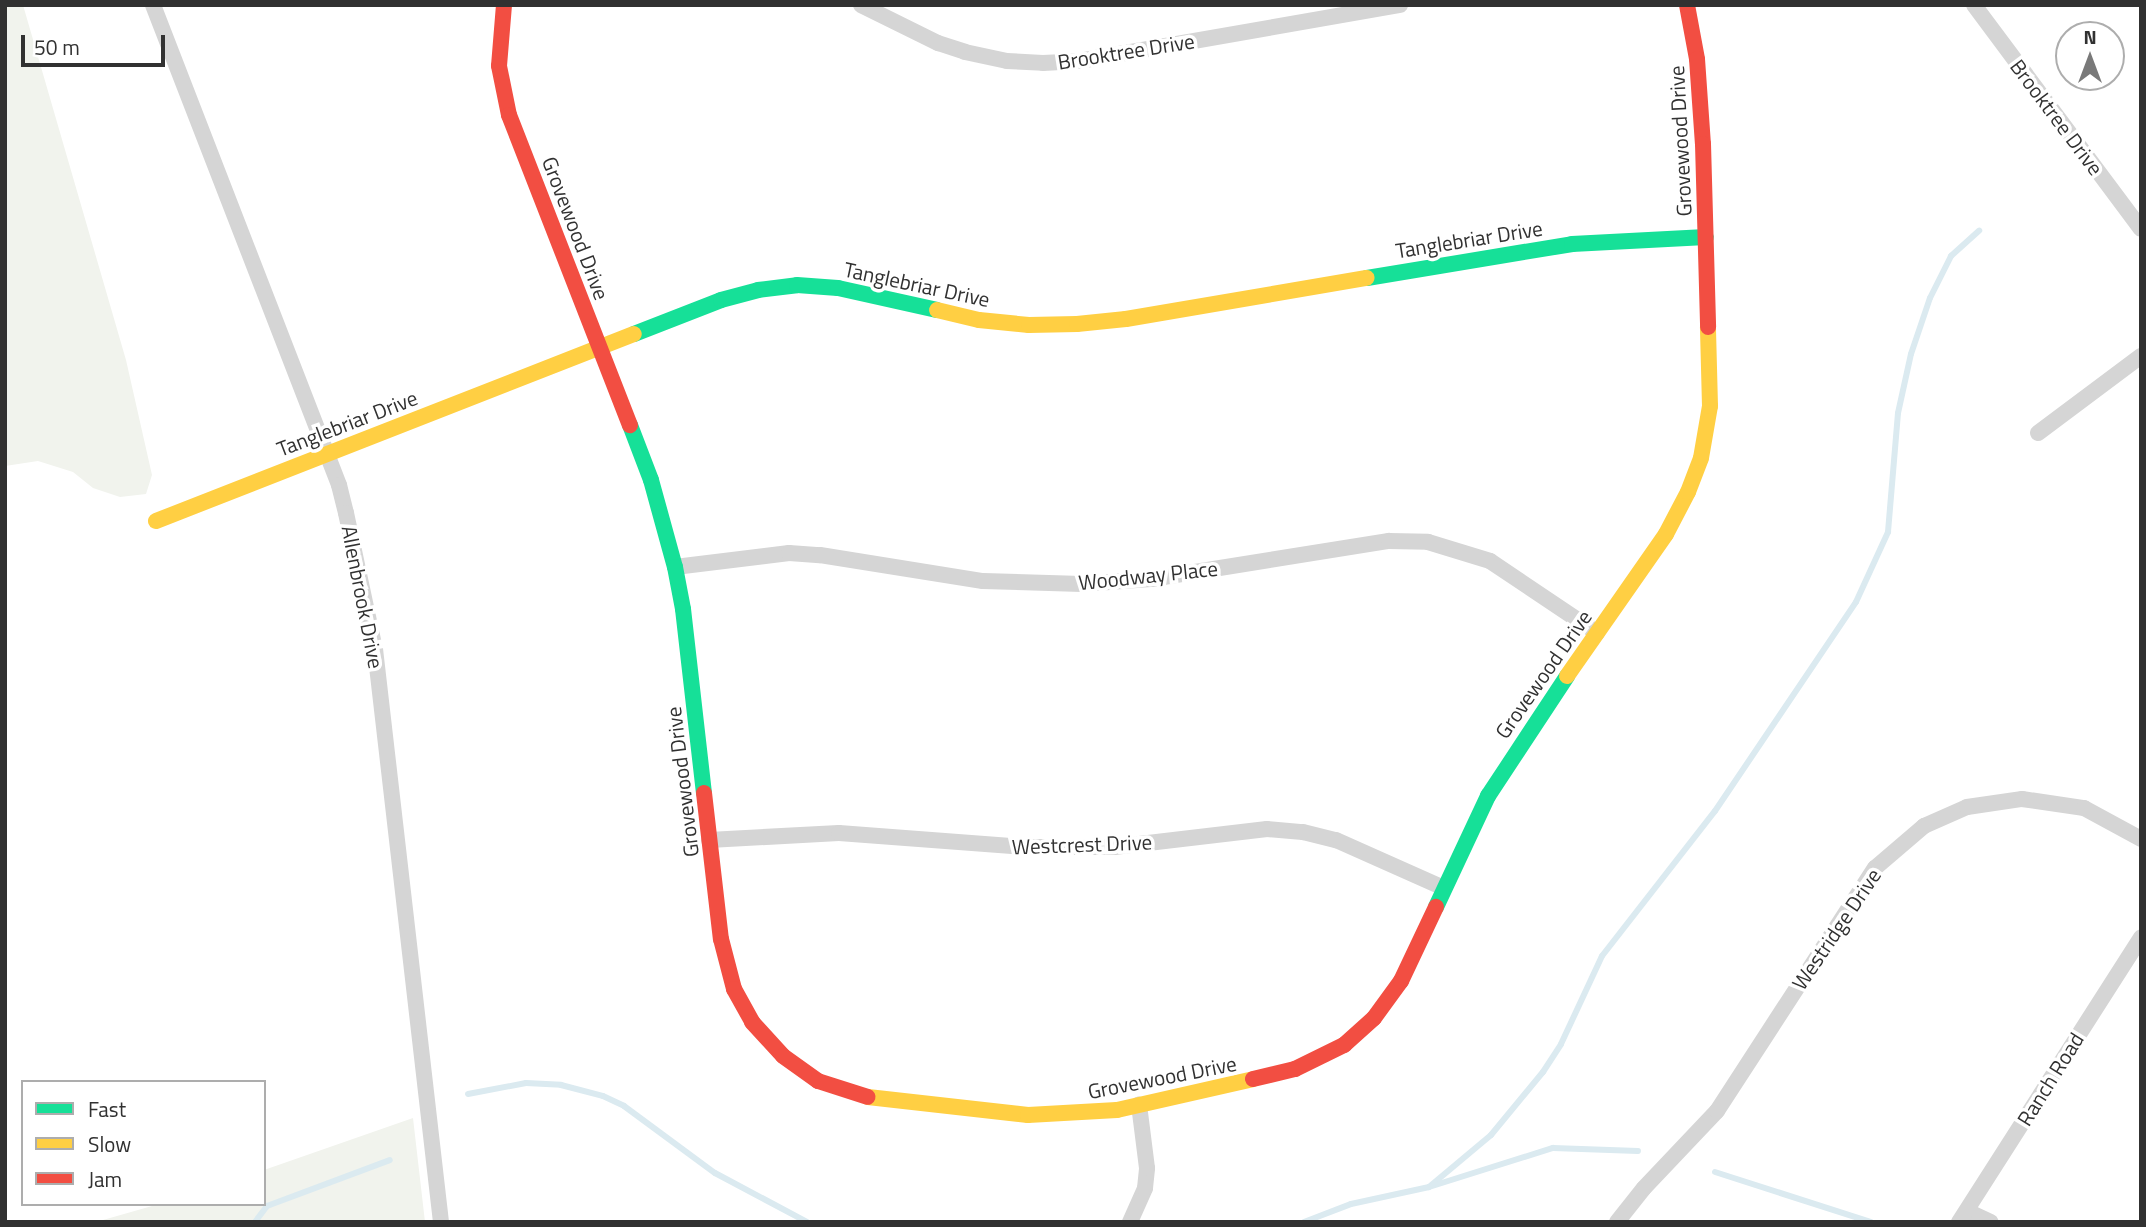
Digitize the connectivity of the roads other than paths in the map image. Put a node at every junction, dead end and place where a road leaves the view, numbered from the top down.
1 (153, 5) edge
2 (504, 5) edge
3 (861, 5) edge
4 (1400, 5) edge
5 (1687, 5) edge
6 (1973, 5) edge
7 (2141, 229) edge
8 (1706, 237) junction
9 (600, 348) junction
10 (2141, 356) edge
11 (2038, 433) dead end
12 (327, 454) junction
13 (156, 521) dead end
14 (675, 567) junction
15 (1597, 633) junction
16 (2141, 839) edge
17 (709, 840) junction
18 (1444, 888) junction
19 (2141, 937) edge
20 (1139, 1105) junction
21 (1963, 1216) edge
22 (441, 1222) edge
23 (1130, 1222) edge
24 (1617, 1222) edge
25 (1991, 1222) edge

1 - 12 street, Allenbrook Drive
2 - 9 street, Grovewood Drive
3 - 4 street, Brooktree Drive
5 - 8 street, Grovewood Drive
6 - 7 street, Brooktree Drive
8 - 9 street, Tanglebriar Drive
8 - 15 street, Grovewood Drive
9 - 12 street, Tanglebriar Drive
9 - 14 street, Grovewood Drive
10 - 11 street
12 - 13 street, Tanglebriar Drive
12 - 22 street, Allenbrook Drive
14 - 15 street, Woodway Place
14 - 17 street, Grovewood Drive
15 - 18 street, Grovewood Drive
16 - 24 street, Westridge Drive
17 - 18 street, Westcrest Drive
17 - 20 street, Grovewood Drive
18 - 20 street, Grovewood Drive
19 - 21 street, Ranch Road
20 - 23 street
21 - 25 street

